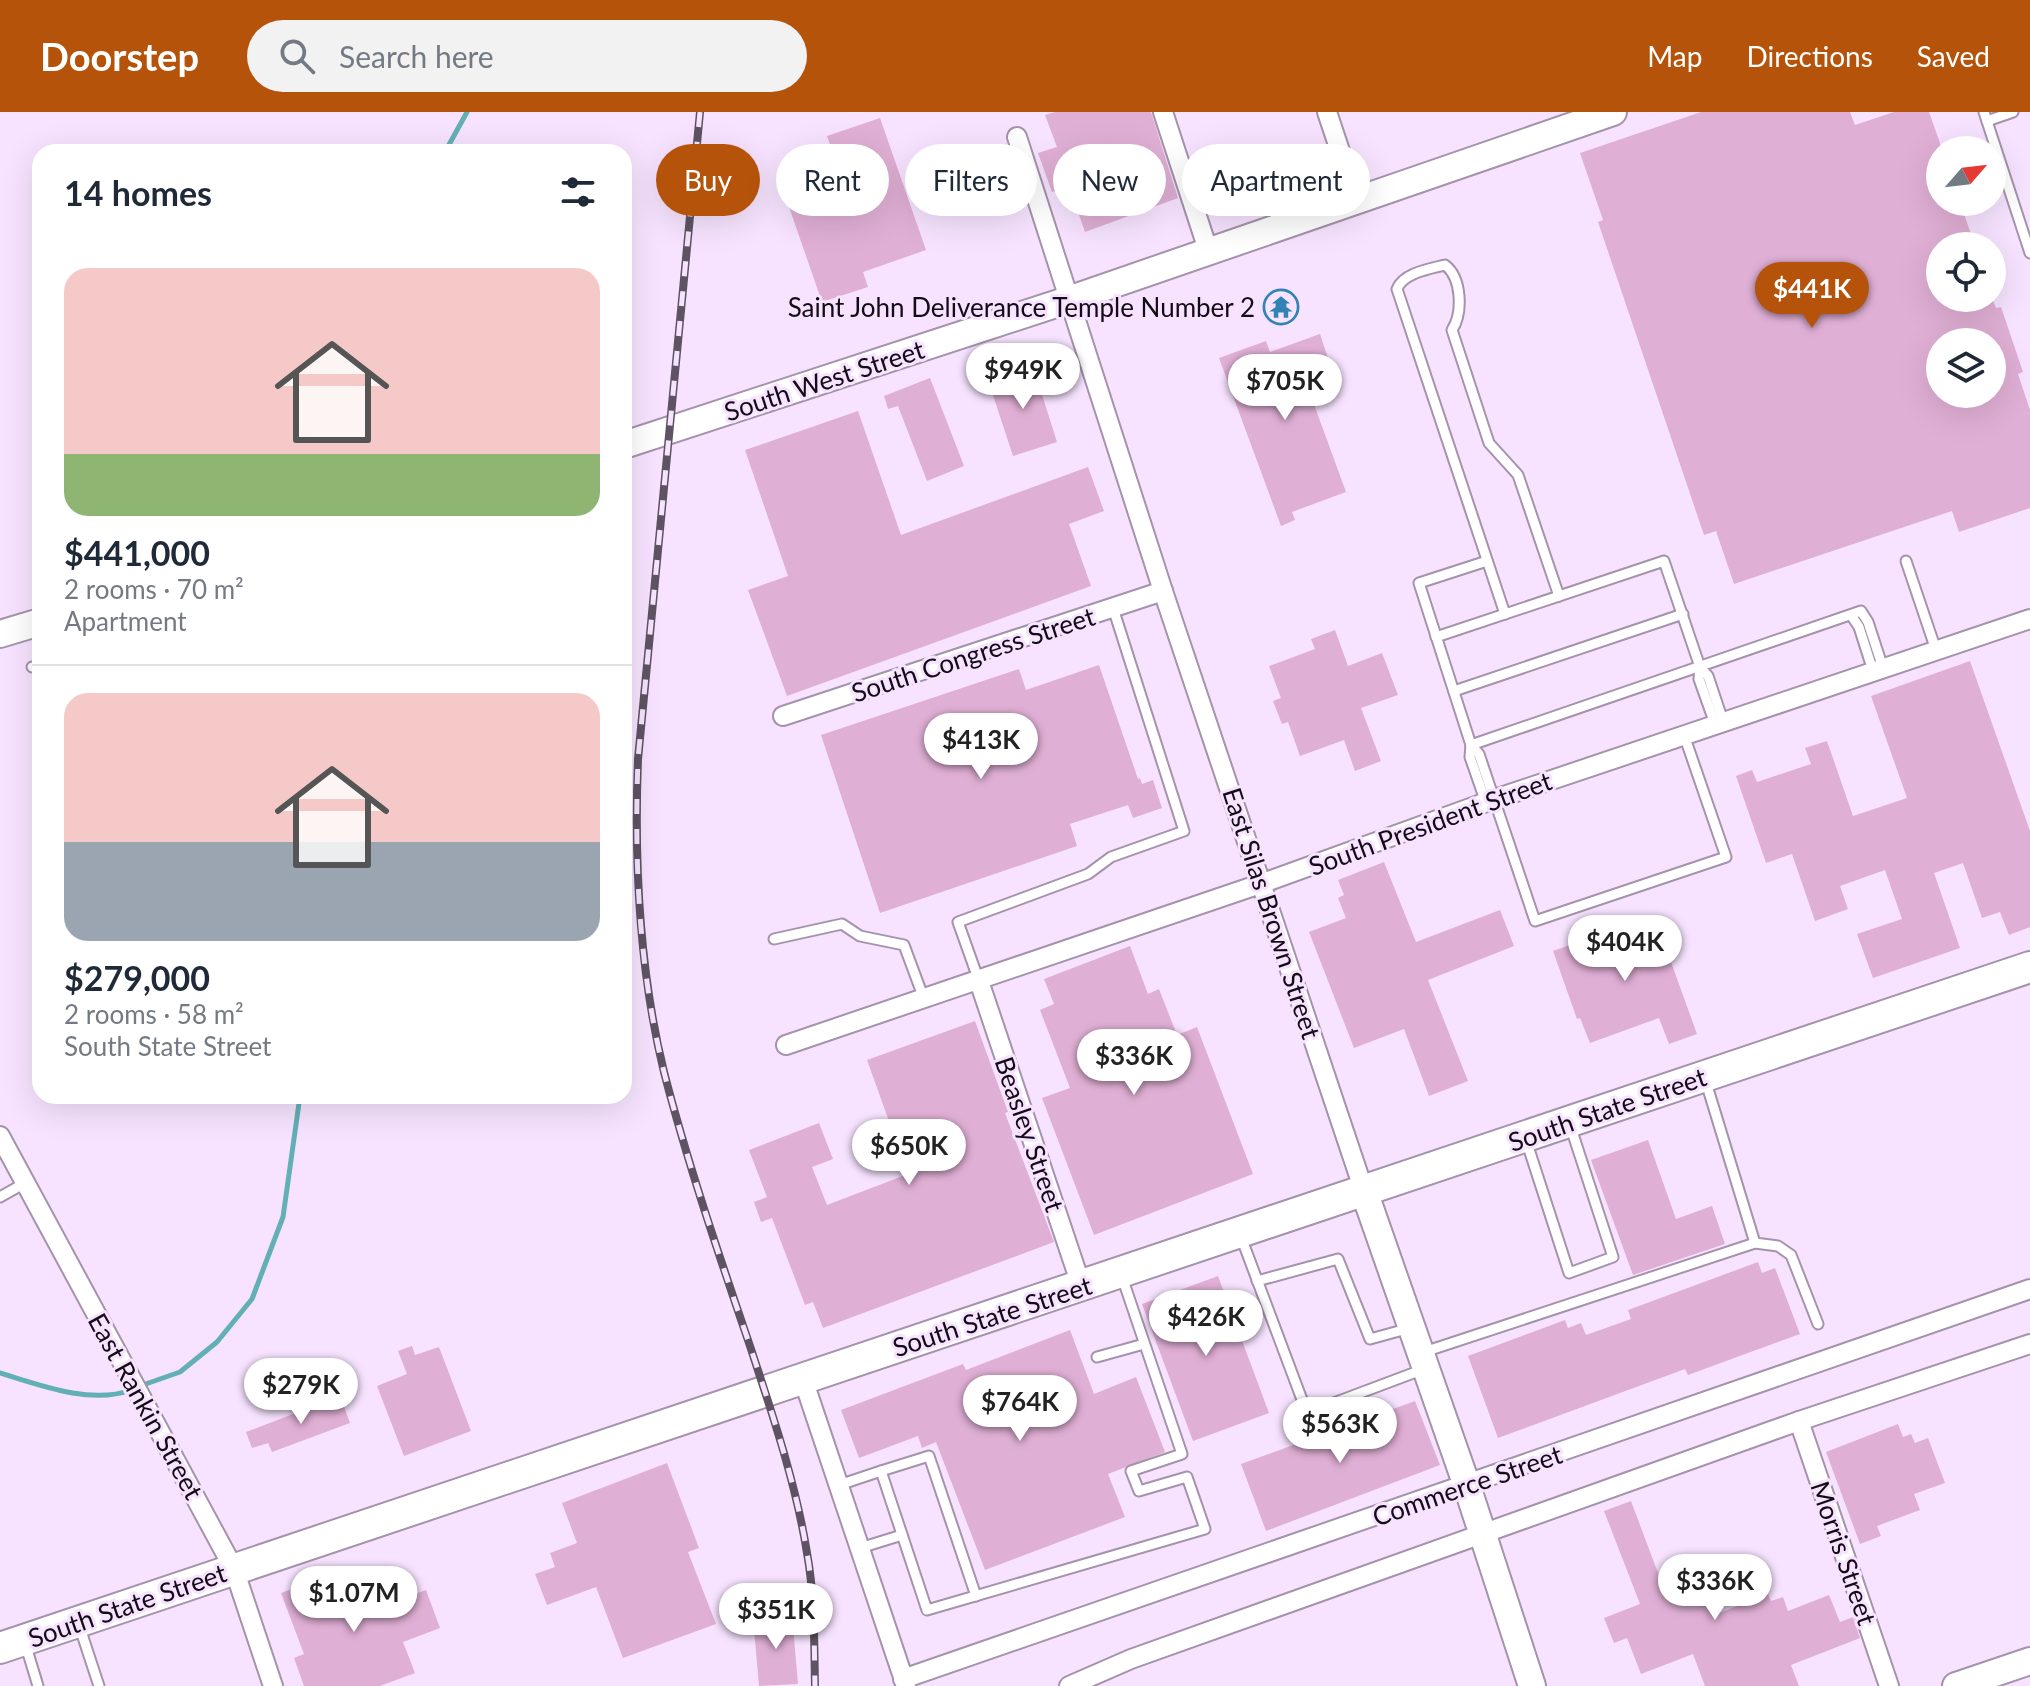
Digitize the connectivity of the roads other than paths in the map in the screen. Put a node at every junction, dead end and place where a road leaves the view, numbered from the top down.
1 (1163, 112) edge
2 (1327, 112) edge
3 (1613, 112) edge
4 (2013, 112) edge
5 (1985, 116) edge
6 (1017, 137) dead end
7 (1338, 144) edge
8 (1370, 194) edge
9 (1307, 216) edge
10 (1208, 250) junction
11 (2030, 253) edge
12 (1068, 300) junction
13 (632, 442) edge
14 (1487, 561) junction
15 (1906, 561) dead end
16 (1163, 591) junction
17 (1559, 596) junction
18 (1113, 608) junction
19 (1505, 614) junction
20 (1683, 614) junction
21 (2030, 619) edge
22 (32, 624) edge
23 (0, 634) edge
24 (1436, 637) junction
25 (1936, 650) junction
26 (1700, 667) junction
27 (1878, 670) junction
28 (1454, 691) junction
29 (783, 716) dead end
30 (1719, 723) junction
31 (1684, 735) junction
32 (1471, 745) junction
33 (1490, 801) junction
34 (1263, 883) junction
35 (774, 939) dead end
36 (2030, 967) edge
37 (979, 981) junction
38 (924, 999) junction
39 (786, 1045) dead end
40 (1704, 1076) junction
41 (1569, 1122) junction
42 (0, 1136) edge
43 (1525, 1137) junction
44 (25, 1183) junction
45 (1364, 1191) junction
46 (0, 1197) edge
47 (1240, 1234) junction
48 (1755, 1243) junction
49 (1121, 1274) junction
50 (1257, 1281) junction
51 (1082, 1288) junction
52 (2030, 1289) edge
53 (1818, 1324) dead end
54 (1410, 1328) junction
55 (1144, 1344) junction
56 (2030, 1344) edge
57 (1097, 1357) dead end
58 (1422, 1361) junction
59 (802, 1376) junction
60 (1799, 1421) junction
61 (881, 1471) junction
62 (839, 1485) junction
63 (1467, 1486) junction
64 (902, 1535) junction
65 (1484, 1535) junction
66 (860, 1548) junction
67 (234, 1569) junction
68 (976, 1596) junction
69 (78, 1621) junction
70 (12, 1644) edge
71 (2030, 1661) edge
72 (905, 1682) edge
73 (38, 1686) edge
74 (98, 1686) edge
75 (273, 1686) edge
76 (1069, 1686) edge
77 (1532, 1686) edge
78 (1889, 1686) edge
79 (1956, 1686) edge

1 - 10 street
2 - 7 street
3 - 8 street, South West Street
4 - 5 lane
5 - 11 lane
6 - 12 street, East Silas Brown Street
9 - 10 street, South West Street
10 - 12 street, South West Street
12 - 13 street, South West Street
12 - 16 street, East Silas Brown Street
14 - 17 lane
14 - 19 lane
14 - 24 lane
15 - 25 lane
16 - 18 street, South Congress Street
16 - 34 street, East Silas Brown Street
17 - 19 lane
17 - 20 lane
18 - 29 street, South Congress Street
18 - 37 lane
19 - 24 lane
20 - 26 lane
20 - 28 lane
21 - 25 street, South President Street
22 - 23 street
24 - 28 lane
25 - 27 street, South President Street
26 - 27 lane
26 - 30 lane
26 - 32 lane
27 - 30 street, South President Street
28 - 32 lane
30 - 31 street, South President Street
31 - 33 street, South President Street
31 - 33 lane
32 - 33 lane
33 - 34 street, South President Street
34 - 37 street, South President Street
34 - 45 street, East Silas Brown Street
35 - 38 lane
36 - 40 main road, South State Street
37 - 38 street, South President Street
37 - 51 street, Beasley Street
38 - 39 street, South President Street
40 - 41 main road, South State Street
40 - 48 lane
41 - 43 main road, South State Street
41 - 43 lane
42 - 44 street, East Rankin Street
43 - 45 main road, South State Street
44 - 46 lane
44 - 67 street, East Rankin Street
45 - 47 main road, South State Street
45 - 54 street, East Silas Brown Street
47 - 49 main road, South State Street
47 - 50 lane
48 - 53 lane
48 - 58 lane
49 - 51 main road, South State Street
49 - 55 lane
50 - 54 lane
50 - 58 lane
51 - 59 main road, South State Street
52 - 63 street, Commerce Street
54 - 58 street, East Silas Brown Street
55 - 57 lane
55 - 68 lane
56 - 60 street, Commerce Street
58 - 63 street, East Silas Brown Street
59 - 62 street
59 - 67 main road, South State Street
60 - 65 street, Commerce Street
60 - 78 street, Morris Street
61 - 62 lane
61 - 64 lane
61 - 68 lane
62 - 66 street
63 - 65 street, East Silas Brown Street
63 - 72 street, Commerce Street
64 - 66 lane
64 - 68 lane
65 - 76 street, Commerce Street
65 - 77 street, East Silas Brown Street
66 - 72 street
67 - 69 main road, South State Street
67 - 75 street, East Rankin Street
69 - 70 main road, South State Street
69 - 74 lane
70 - 73 lane
71 - 79 street

